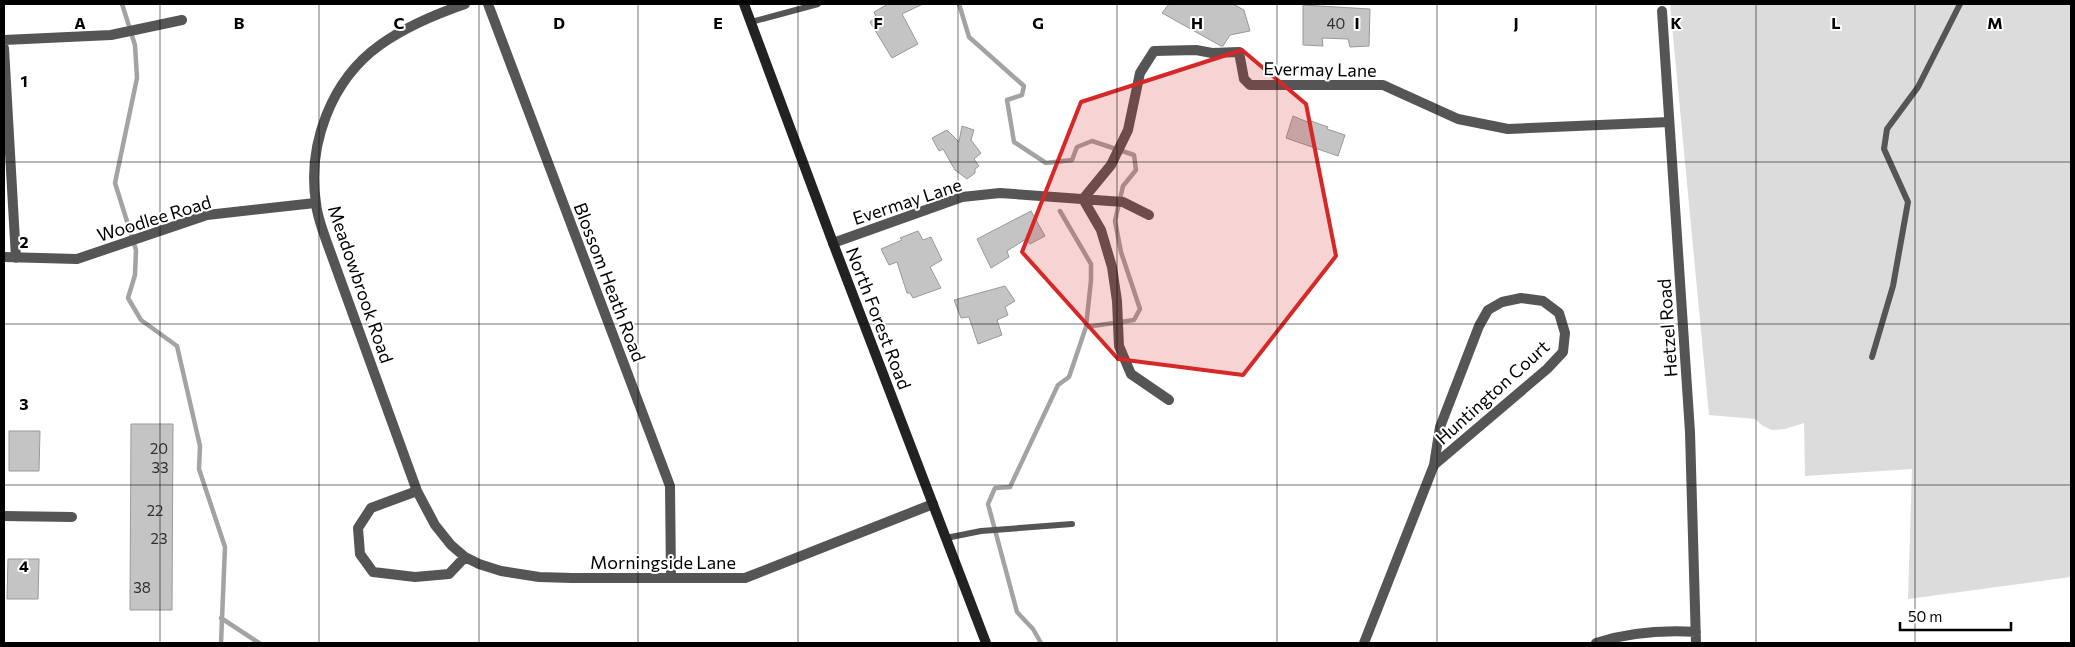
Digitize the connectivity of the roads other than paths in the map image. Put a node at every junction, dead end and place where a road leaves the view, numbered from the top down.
1 (465, 4) edge
2 (488, 4) edge
3 (744, 4) edge
4 (818, 4) edge
5 (1960, 4) edge
6 (1662, 11) dead end
7 (182, 20) dead end
8 (751, 22) junction
9 (4, 40) edge
10 (4, 48) edge
11 (1669, 122) junction
12 (1083, 199) junction
13 (315, 203) junction
14 (1149, 215) dead end
15 (832, 243) junction
16 (4, 258) edge
17 (16, 258) junction
18 (1872, 357) dead end
19 (1169, 400) dead end
20 (1434, 465) junction
21 (418, 491) junction
22 (933, 504) junction
23 (4, 516) edge
24 (72, 517) dead end
25 (1072, 524) dead end
26 (946, 538) junction
27 (465, 557) junction
28 (672, 578) junction
29 (1696, 632) junction
30 (986, 643) edge
31 (1364, 643) edge
32 (1596, 643) edge
33 (1696, 643) edge

1 - 13 street, Meadowbrook Road
2 - 28 street, Blossom Heath Road
3 - 8 main road, North Forest Road
4 - 8 lane
5 - 18 lane
6 - 11 street, Hetzel Road
7 - 9 street
8 - 15 main road, North Forest Road
10 - 17 street
11 - 12 street, Evermay Lane
11 - 29 street, Hetzel Road
12 - 14 street, Evermay Lane
12 - 15 street, Evermay Lane
12 - 19 street
13 - 17 street, Woodlee Road
13 - 21 street, Meadowbrook Road
15 - 22 main road, North Forest Road
16 - 17 street, Woodlee Road
20 - 20 street, Huntington Court
20 - 31 street, Huntington Court
21 - 27 street, Morningside Lane
21 - 27 street
22 - 26 main road, North Forest Road
22 - 28 street, Morningside Lane
23 - 24 street
25 - 26 lane
26 - 30 main road, North Forest Road
27 - 28 street, Morningside Lane
29 - 32 street
29 - 33 street, Hetzel Road

